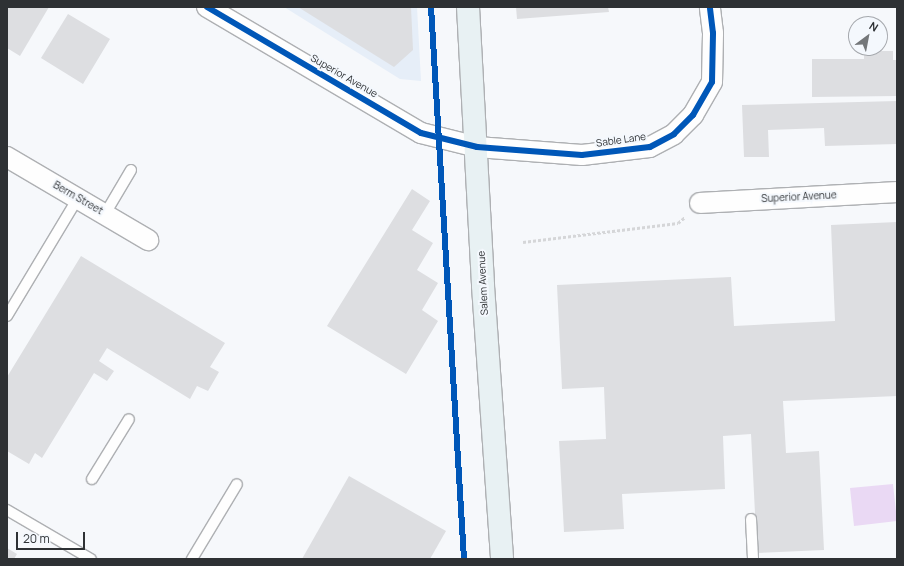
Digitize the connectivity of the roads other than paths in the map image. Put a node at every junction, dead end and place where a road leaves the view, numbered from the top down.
1 (207, 7) edge
2 (468, 7) edge
3 (710, 7) edge
4 (477, 147) junction
5 (7, 157) edge
6 (131, 170) dead end
7 (897, 192) edge
8 (78, 198) junction
9 (700, 203) road end
10 (105, 214) junction
11 (148, 240) dead end
12 (7, 316) edge
13 (129, 419) dead end
14 (92, 479) dead end
15 (237, 484) dead end
16 (7, 510) edge
17 (752, 519) dead end
18 (91, 559) edge
19 (192, 559) edge
20 (502, 559) edge
21 (754, 559) edge

1 - 4 street, Superior Avenue
2 - 4 main road, Salem Avenue
3 - 4 street, Sable Lane
4 - 20 main road, Salem Avenue
5 - 8 street, Berm Street
6 - 10 lane
7 - 9 street, Superior Avenue
8 - 10 street, Berm Street
8 - 12 lane
10 - 11 street, Berm Street
13 - 14 lane
15 - 19 lane
16 - 18 lane
17 - 21 lane

